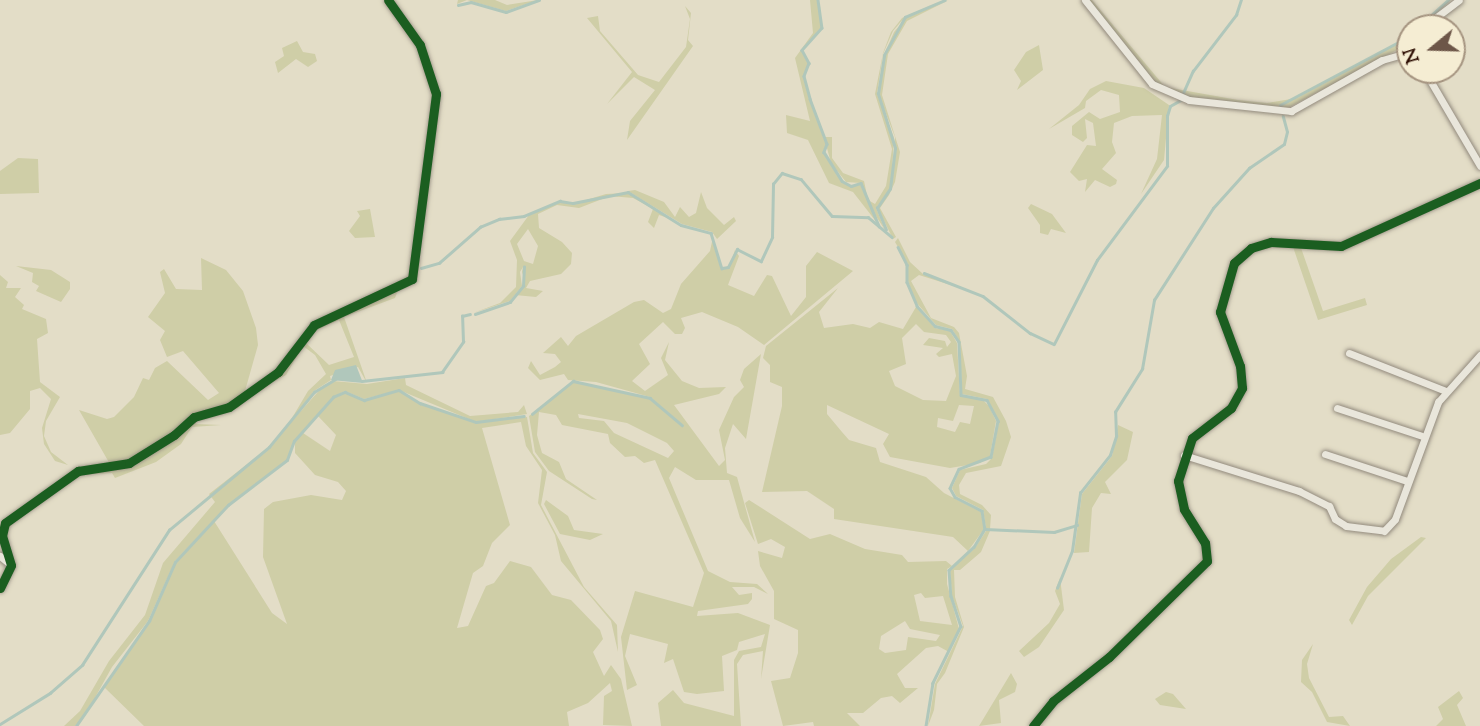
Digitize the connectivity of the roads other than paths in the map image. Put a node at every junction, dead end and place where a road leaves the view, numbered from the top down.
1 (387, 0) edge
2 (1084, 0) edge
3 (1459, 0) edge
4 (1440, 14) edge
5 (1396, 56) edge
6 (1432, 84) edge
7 (1480, 166) edge
8 (1480, 183) edge
9 (1349, 353) dead end
10 (1480, 355) edge
11 (1446, 391) junction
12 (1337, 408) dead end
13 (1422, 436) junction
14 (1325, 454) dead end
15 (1185, 455) junction
16 (1407, 481) junction
17 (0, 555) edge
18 (11, 565) junction
19 (0, 588) edge
20 (1033, 726) edge

1 - 18 street
2 - 5 street
3 - 4 street
6 - 7 street
8 - 15 street
9 - 11 street
10 - 11 street
11 - 13 street
12 - 13 street
13 - 16 street
14 - 16 street
15 - 16 street
15 - 20 street
17 - 18 street
18 - 19 street

